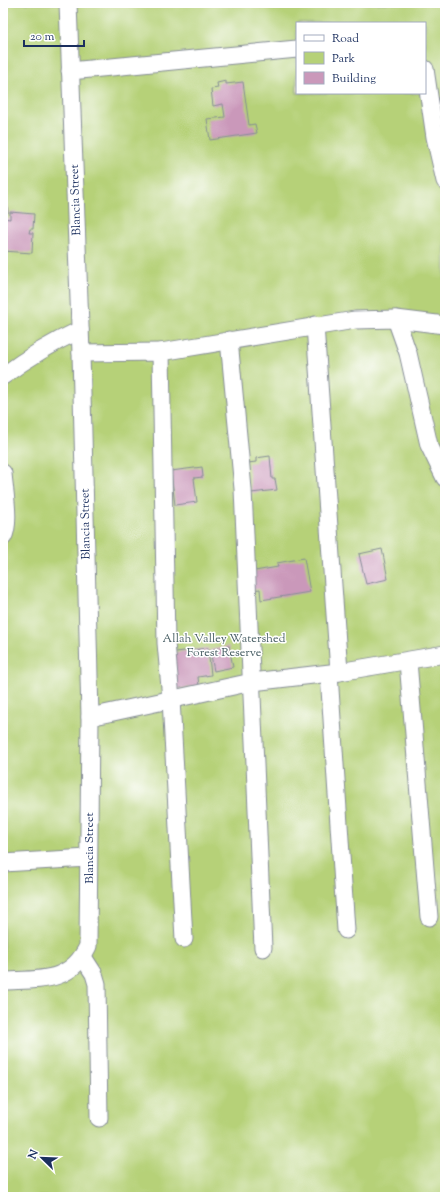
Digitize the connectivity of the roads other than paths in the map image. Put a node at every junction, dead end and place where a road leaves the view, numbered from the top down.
1 (68, 3) edge
2 (296, 49) edge
3 (70, 71) junction
4 (426, 76) edge
5 (445, 181) edge
6 (396, 319) junction
7 (445, 325) edge
8 (315, 326) junction
9 (80, 330) junction
10 (229, 340) junction
11 (161, 352) junction
12 (81, 353) junction
13 (3, 376) edge
14 (3, 473) edge
15 (445, 478) edge
16 (3, 537) edge
17 (445, 654) edge
18 (408, 661) junction
19 (334, 673) junction
20 (252, 682) junction
21 (171, 699) junction
22 (90, 717) junction
23 (88, 858) junction
24 (3, 863) edge
25 (429, 917) dead end
26 (346, 930) dead end
27 (184, 939) dead end
28 (263, 948) dead end
29 (83, 957) junction
30 (3, 981) edge
31 (99, 1118) dead end

1 - 3 street, Blancia Street
2 - 3 street
3 - 9 street, Blancia Street
4 - 5 street
6 - 7 street
6 - 8 street
6 - 15 street
8 - 10 street
8 - 19 street
9 - 12 street, Blancia Street
9 - 13 street
10 - 11 street
10 - 20 street
11 - 12 street
11 - 21 street
12 - 22 street, Blancia Street
14 - 16 street
17 - 18 street
18 - 19 street
18 - 25 street
19 - 20 street
19 - 26 street
20 - 21 street
20 - 28 street
21 - 22 street
21 - 27 street
22 - 23 street, Blancia Street
23 - 24 street
23 - 29 street, Blancia Street
29 - 30 street
29 - 31 street

